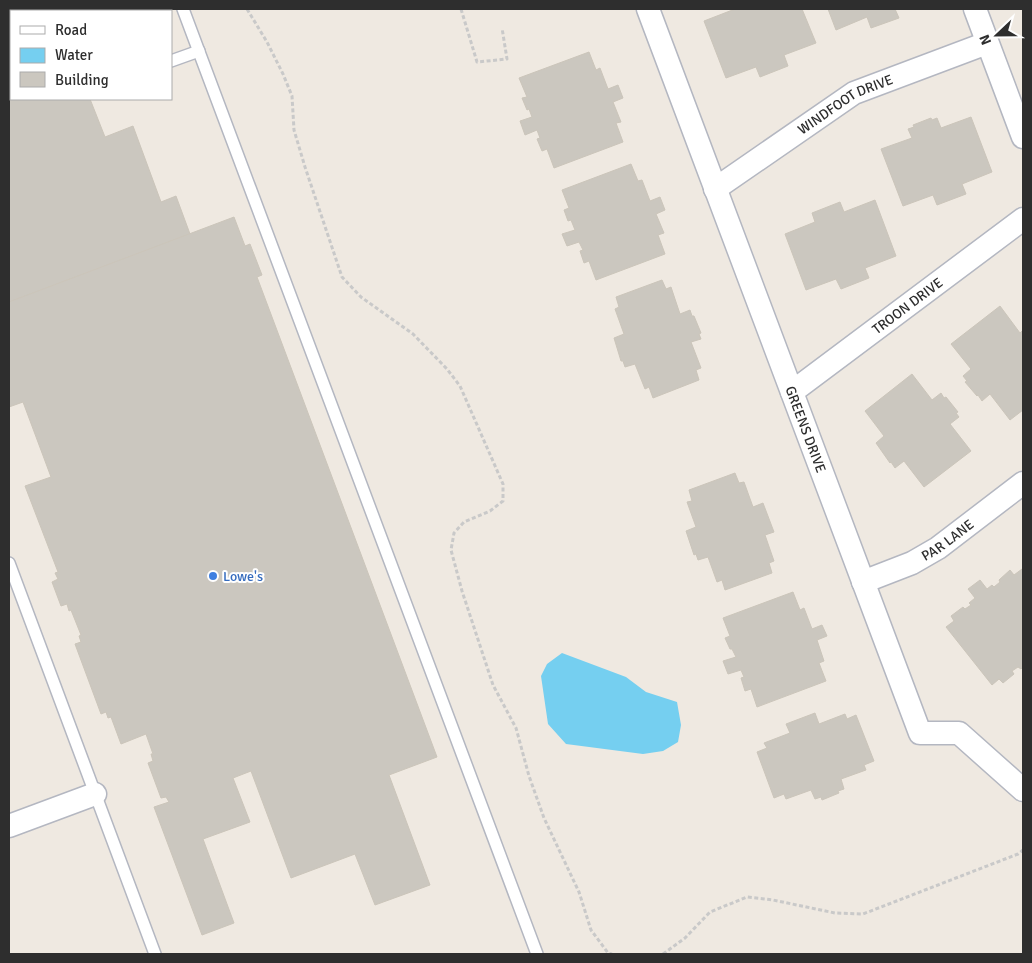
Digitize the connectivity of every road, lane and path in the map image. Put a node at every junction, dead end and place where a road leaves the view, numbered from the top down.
1 (183, 9) edge
2 (247, 9) edge
3 (461, 9) edge
4 (648, 9) edge
5 (975, 9) edge
6 (502, 28) dead end
7 (987, 42) junction
8 (199, 51) junction
9 (172, 61) edge
10 (1023, 138) edge
11 (715, 189) junction
12 (1023, 219) edge
13 (792, 392) junction
14 (1023, 483) edge
15 (9, 563) edge
16 (863, 582) junction
17 (1023, 790) edge
18 (95, 794) junction
19 (9, 826) edge
20 (1023, 850) edge
21 (155, 954) edge
22 (537, 954) edge
23 (612, 954) edge
24 (663, 954) edge

1 - 8 lane
2 - 23 path
3 - 6 path
4 - 11 street, GREENS DRIVE
5 - 7 street
7 - 10 street
7 - 11 street, WINDFOOT DRIVE
8 - 9 lane
8 - 22 lane
11 - 13 street, GREENS DRIVE
12 - 13 street, TROON DRIVE
13 - 16 street, GREENS DRIVE
14 - 16 street, PAR LANE
15 - 18 lane
16 - 17 street, GREENS DRIVE
18 - 19 street
18 - 21 lane
20 - 24 path

